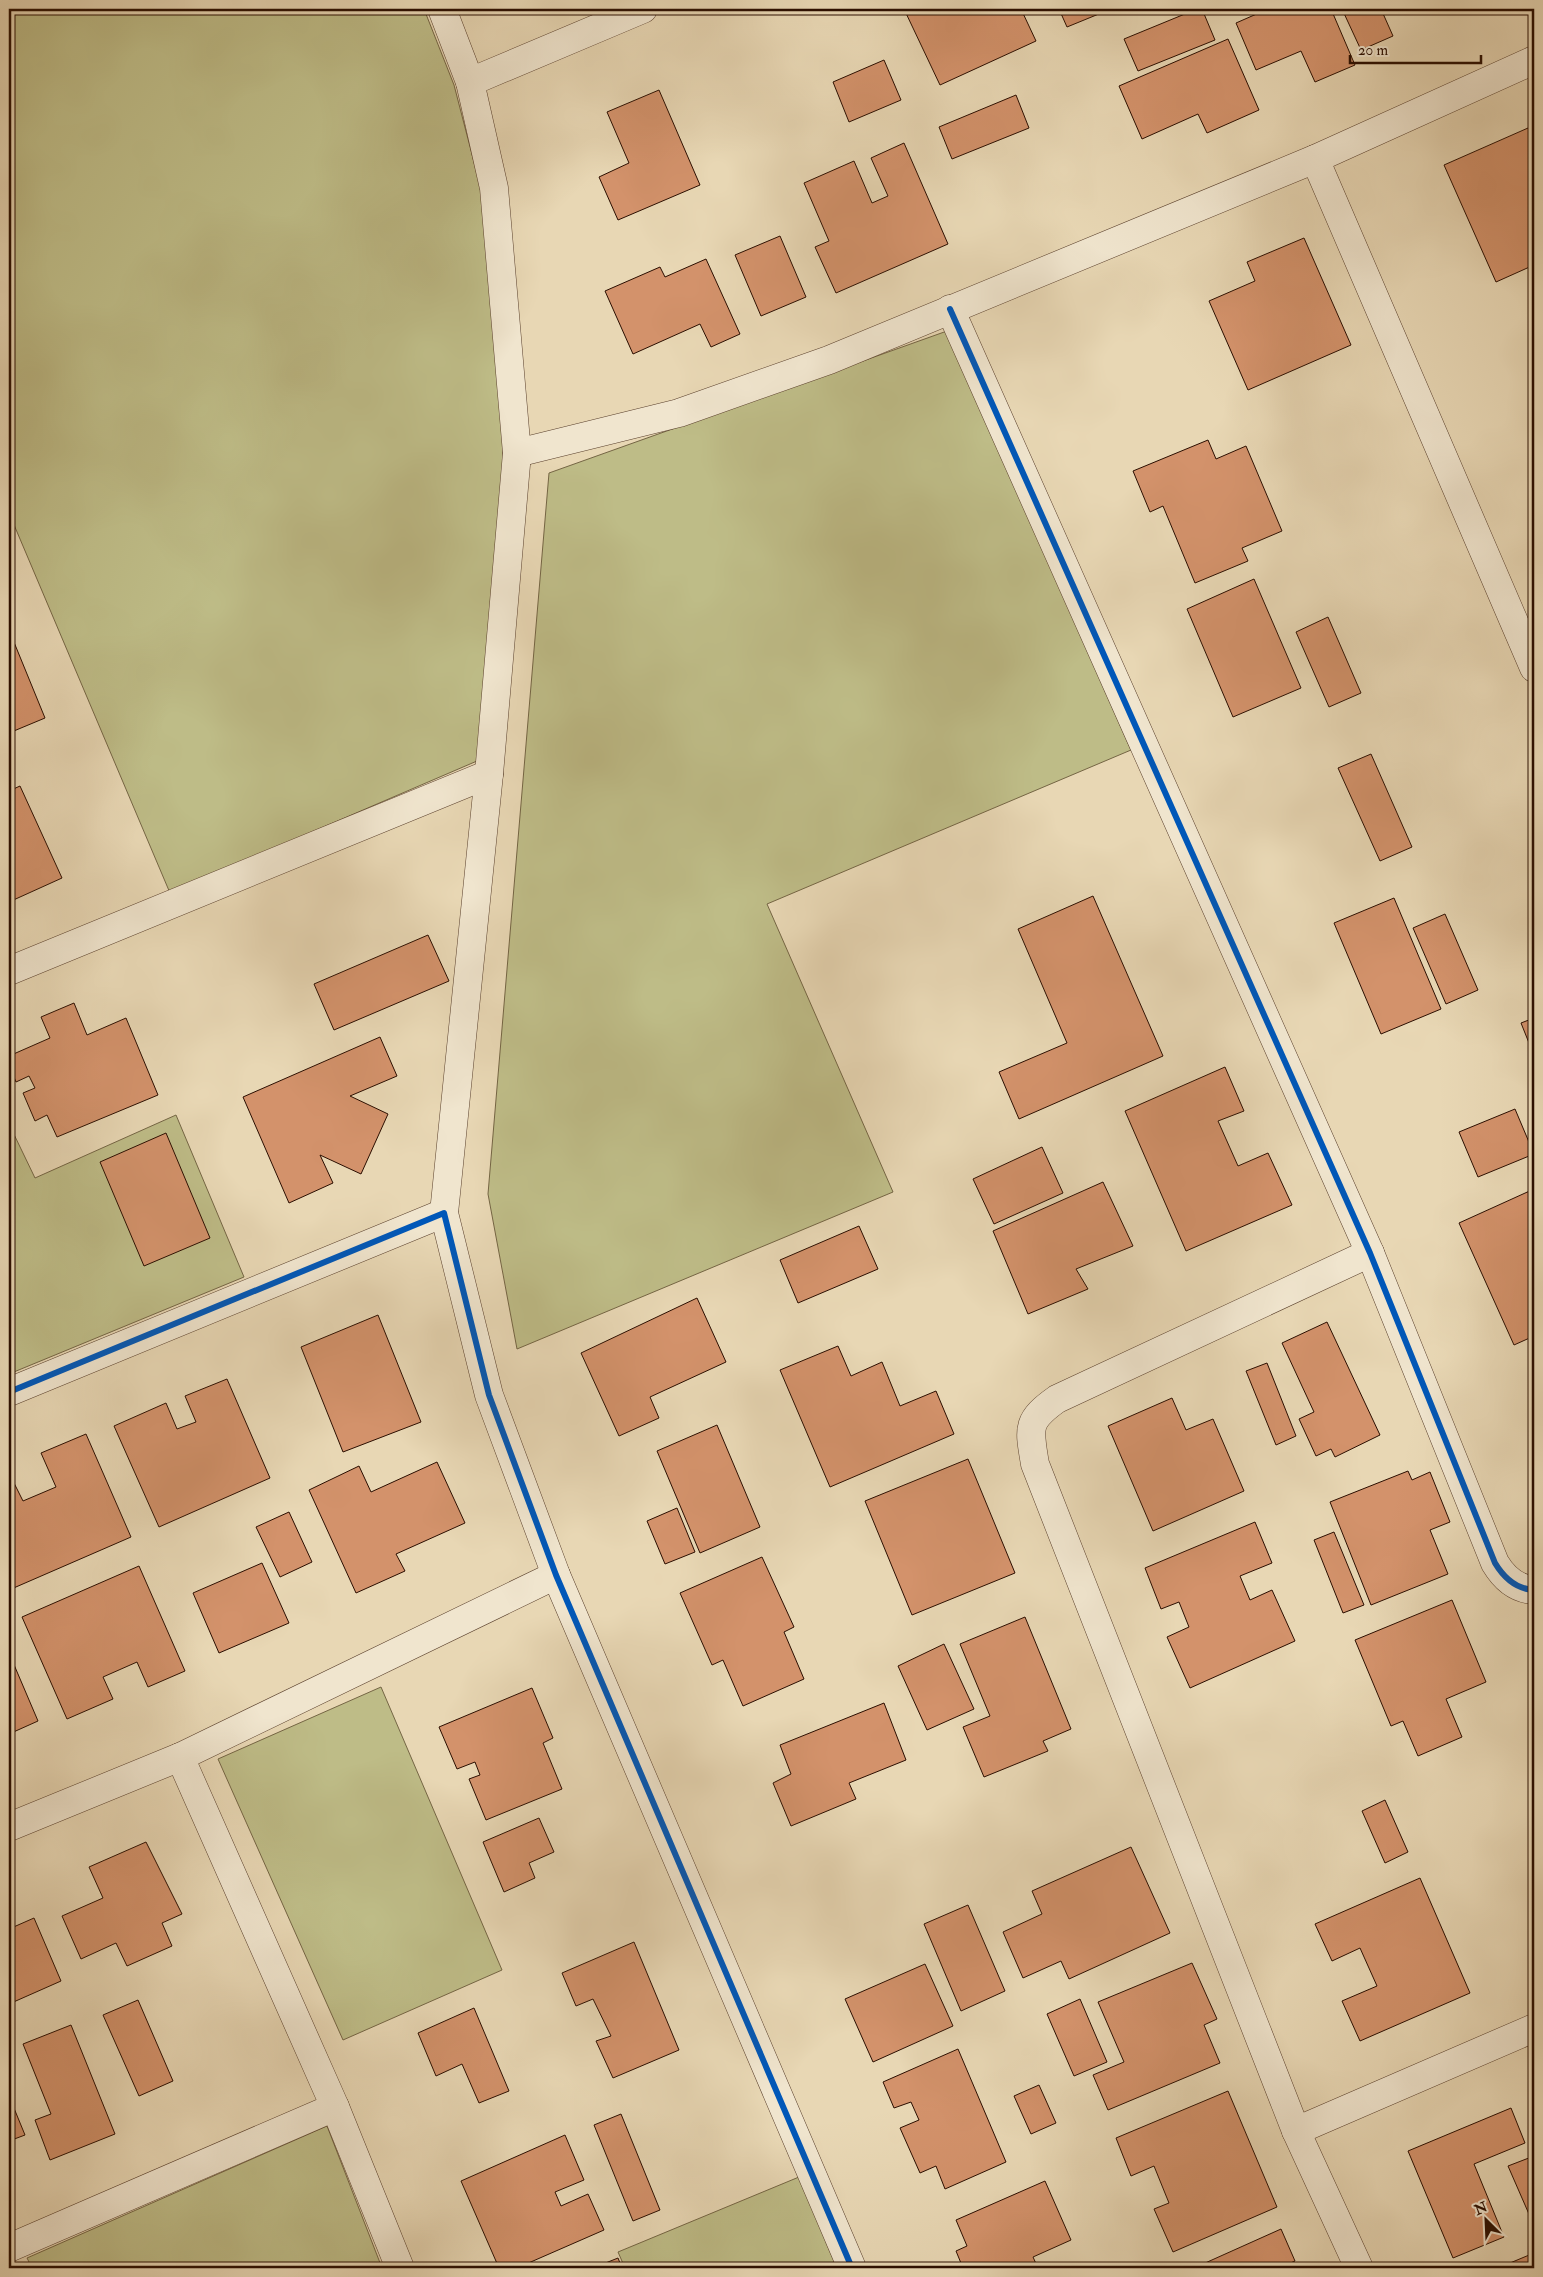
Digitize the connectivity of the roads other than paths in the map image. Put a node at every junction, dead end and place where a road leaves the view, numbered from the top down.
1 (442, 9) edge
2 (643, 9) edge
3 (1534, 60) edge
4 (470, 82) junction
5 (1315, 159) junction
6 (950, 309) junction
7 (517, 453) junction
8 (1534, 668) edge
9 (490, 774) junction
10 (9, 971) edge
11 (444, 1213) junction
12 (1370, 1253) junction
13 (9, 1392) edge
14 (556, 1575) junction
15 (1534, 1590) edge
16 (180, 1757) junction
17 (9, 1827) edge
18 (1534, 2028) edge
19 (335, 2107) junction
20 (1296, 2131) junction
21 (9, 2248) edge
22 (400, 2268) edge
23 (852, 2268) edge
24 (1359, 2268) edge

1 - 4 street
2 - 4 street
3 - 5 street
4 - 7 street
5 - 6 street
5 - 8 street
6 - 7 street
6 - 12 street
7 - 9 street
9 - 10 street
9 - 11 street
11 - 13 street
11 - 14 street
12 - 15 street
12 - 20 street
14 - 16 street
14 - 23 street
16 - 17 street
16 - 19 street
18 - 20 street
19 - 21 street
19 - 22 street
20 - 24 street

